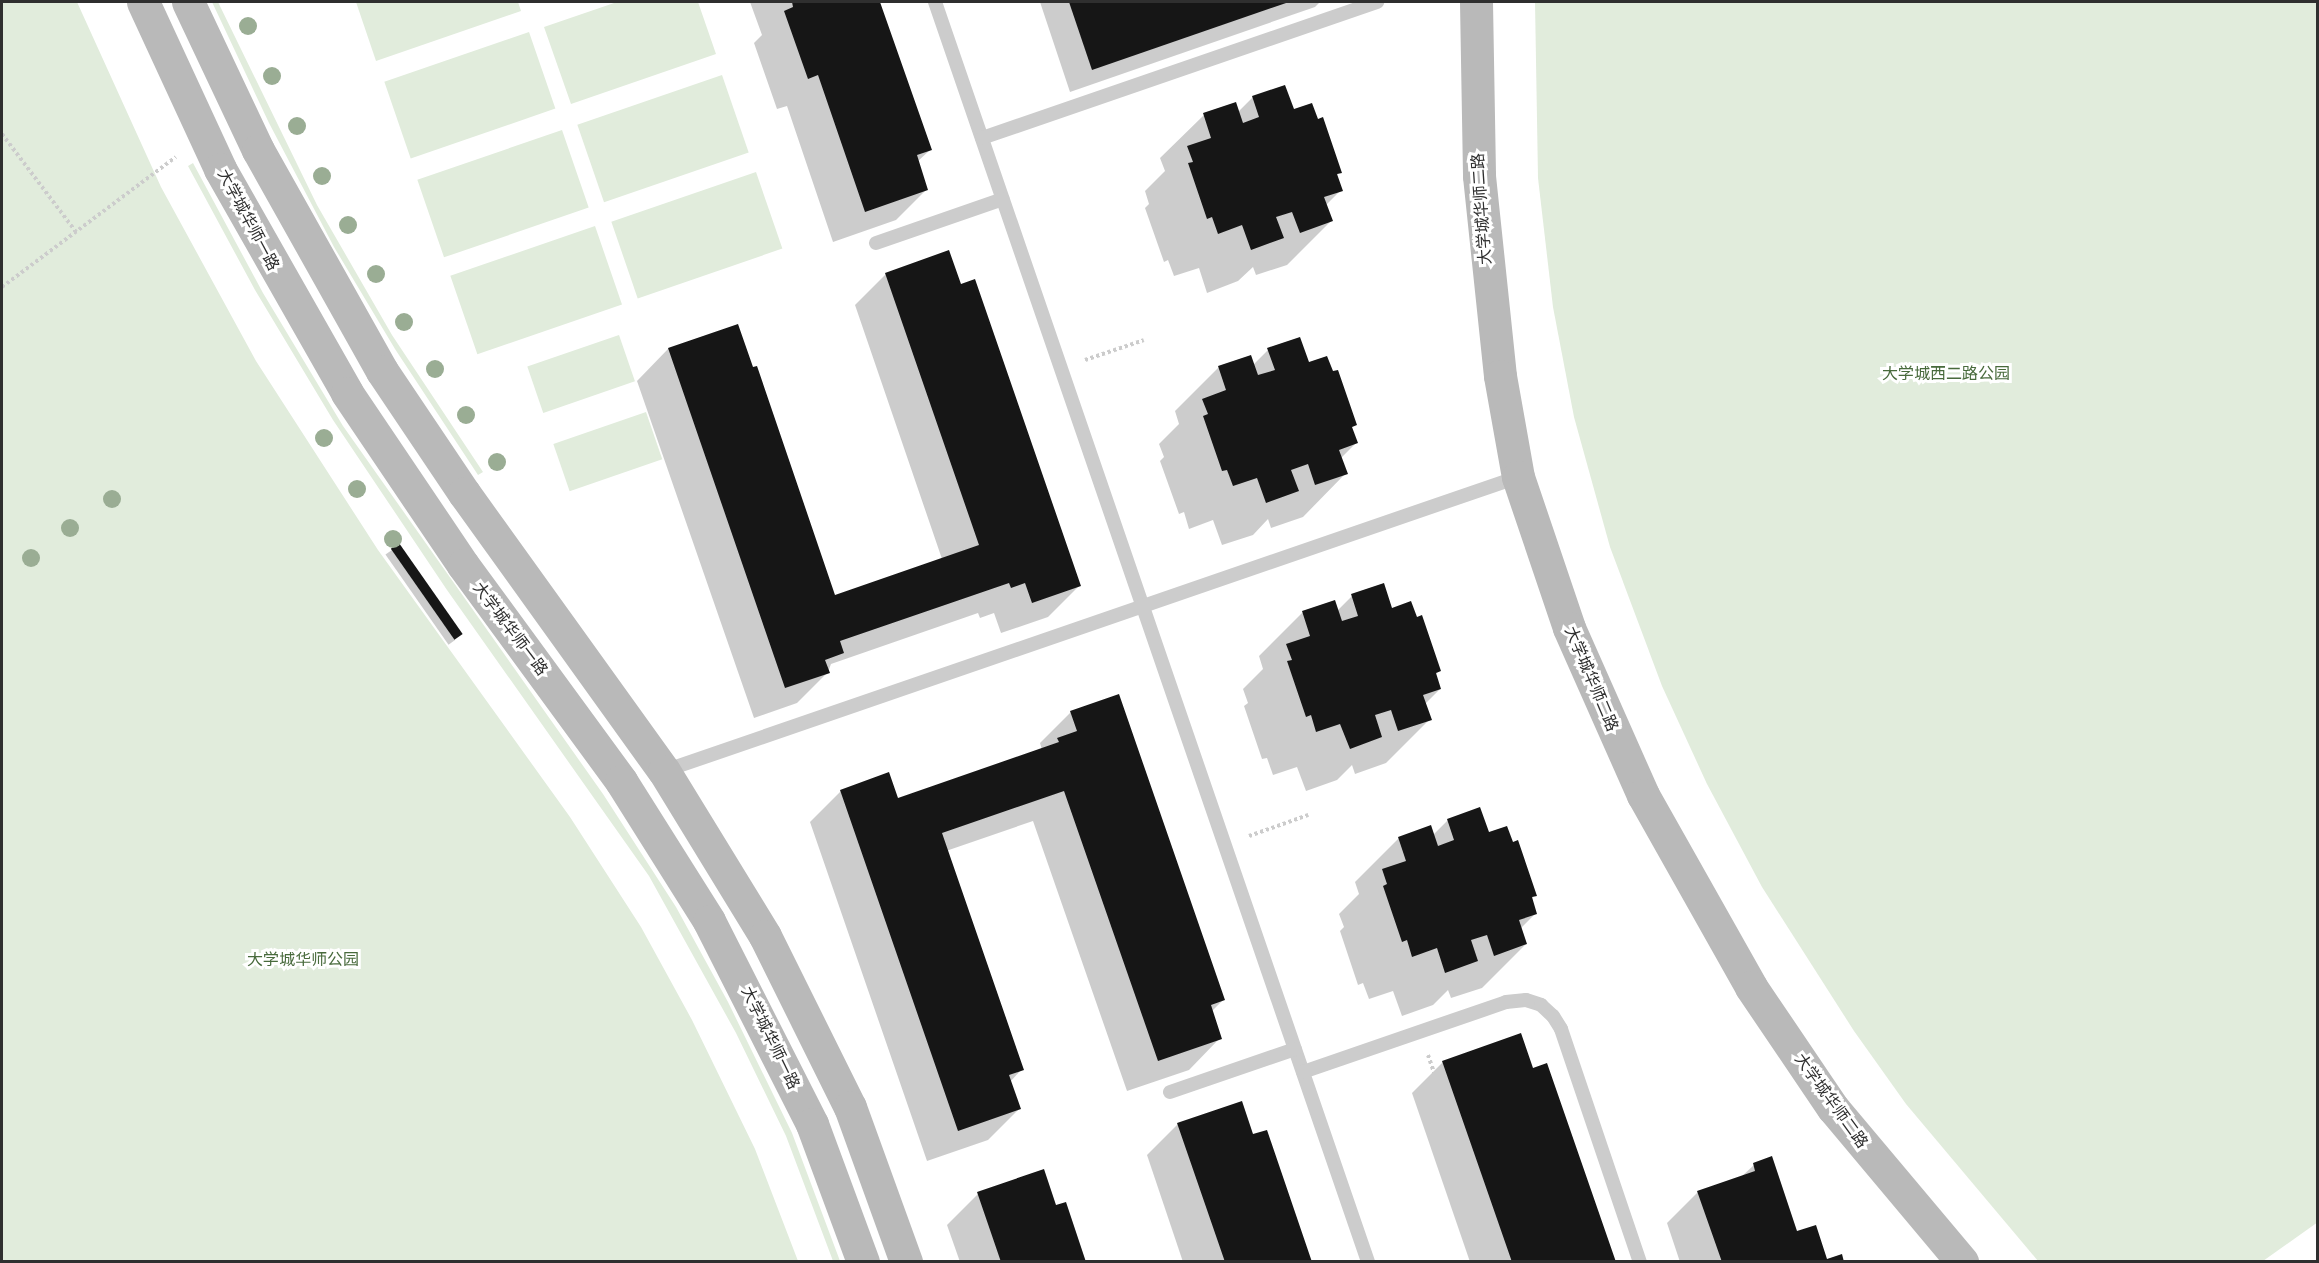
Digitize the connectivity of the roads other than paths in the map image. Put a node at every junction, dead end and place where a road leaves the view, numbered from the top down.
1 (143, 2) edge
2 (188, 2) edge
3 (935, 2) edge
4 (1377, 2) edge
5 (1476, 2) edge
6 (982, 138) junction
7 (1003, 199) junction
8 (876, 243) dead end
9 (1518, 477) junction
10 (1143, 606) junction
11 (664, 771) junction
12 (1295, 1048) junction
13 (1303, 1072) junction
14 (1170, 1092) dead end
15 (863, 1262) edge
16 (906, 1262) edge
17 (1368, 1262) edge
18 (1640, 1262) edge
19 (1962, 1262) edge

1 - 15 street, 大学城华师一路
2 - 11 street
3 - 6 lane
4 - 6 lane
5 - 9 street, 大学城华师二路
6 - 7 lane
7 - 8 lane
7 - 10 lane
9 - 10 lane
9 - 19 street, 大学城华师二路
10 - 11 lane
10 - 12 lane
11 - 16 street
12 - 13 lane
12 - 14 lane
13 - 17 lane
13 - 18 lane

